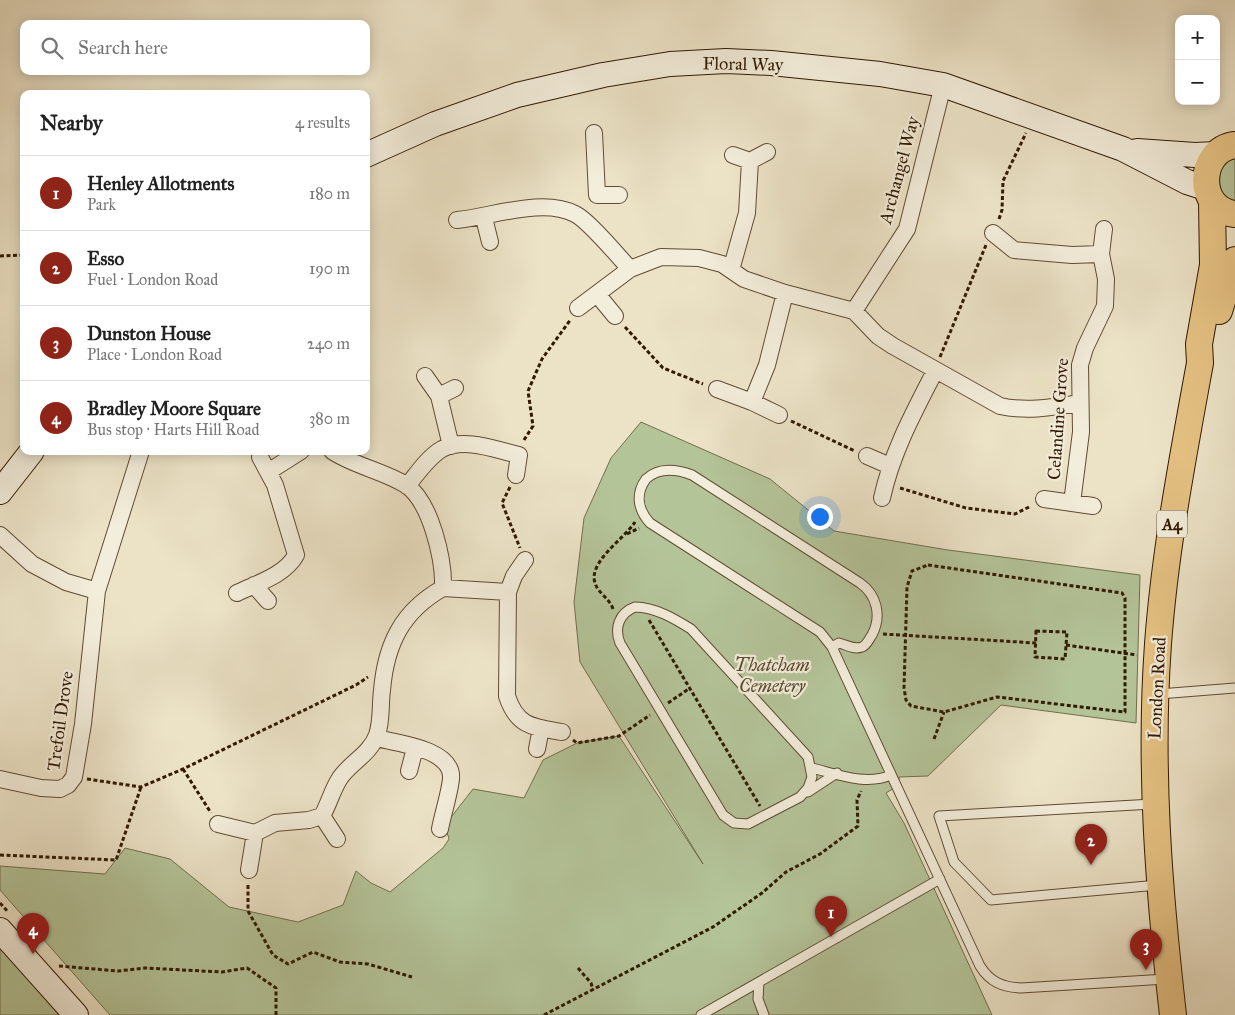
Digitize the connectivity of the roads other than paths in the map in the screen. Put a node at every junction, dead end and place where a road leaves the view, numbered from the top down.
1 (943, 85) junction
2 (594, 133) dead end
3 (1229, 144) edge
4 (1123, 149) junction
5 (767, 152) dead end
6 (370, 153) edge
7 (733, 155) dead end
8 (750, 161) junction
9 (1209, 194) junction
10 (597, 195) junction
11 (618, 195) dead end
12 (576, 214) junction
13 (1235, 214) edge
14 (484, 218) junction
15 (457, 220) dead end
16 (1104, 229) dead end
17 (993, 233) dead end
18 (490, 242) dead end
19 (1101, 254) junction
20 (1235, 260) edge
21 (630, 269) junction
22 (730, 270) junction
23 (785, 293) junction
24 (597, 294) junction
25 (578, 308) road end
26 (854, 311) junction
27 (615, 316) road end
28 (1200, 363) junction
29 (935, 371) junction
30 (424, 376) dead end
31 (455, 388) dead end
32 (718, 389) road end
33 (439, 396) junction
34 (752, 402) junction
35 (1080, 403) junction
36 (779, 416) road end
37 (452, 446) junction
38 (29, 455) edge
39 (140, 455) edge
40 (295, 455) edge
41 (340, 455) edge
42 (260, 456) dead end
43 (867, 456) road end
44 (890, 466) junction
45 (268, 472) junction
46 (516, 475) road end
47 (406, 486) junction
48 (884, 491) road end
49 (0, 492) edge
50 (1044, 499) road end
51 (1072, 503) junction
52 (1093, 506) dead end
53 (0, 535) edge
54 (525, 560) road end
55 (254, 585) junction
56 (443, 588) junction
57 (96, 591) junction
58 (508, 592) junction
59 (237, 593) dead end
60 (268, 601) dead end
61 (832, 647) junction
62 (1235, 688) edge
63 (1156, 695) junction
64 (541, 728) junction
65 (562, 732) road end
66 (376, 738) junction
67 (415, 748) junction
68 (537, 749) dead end
69 (812, 768) junction
70 (409, 771) dead end
71 (837, 773) junction
72 (891, 775) junction
73 (0, 780) edge
74 (805, 793) junction
75 (1156, 804) junction
76 (322, 816) junction
77 (218, 824) road end
78 (440, 829) dead end
79 (255, 833) junction
80 (337, 840) dead end
81 (249, 870) road end
82 (940, 879) junction
83 (1160, 885) junction
84 (0, 930) edge
85 (1168, 978) junction
86 (760, 982) junction
87 (76, 1015) edge
88 (702, 1015) edge
89 (764, 1015) edge
90 (1173, 1015) edge

1 - 4 street, Floral Way
1 - 6 street, Floral Way
1 - 26 street, Archangel Way
2 - 10 street
3 - 4 street, Floral Way
3 - 9 main road, A4
4 - 9 street, Floral Way
5 - 8 street
7 - 8 street
8 - 22 street
9 - 13 main road
9 - 28 main road, London Road / A4
10 - 11 street
10 - 12 street
12 - 14 street
12 - 21 street
14 - 15 street
14 - 18 street
16 - 19 street, Celandine Grove
17 - 19 street
19 - 35 street, Celandine Grove
20 - 28 main road, London Road / A4
21 - 22 street
21 - 24 street
22 - 23 street
23 - 26 street
23 - 34 street
24 - 25 street
24 - 27 street
26 - 29 street
28 - 63 main road, London Road / A4
29 - 35 street
29 - 44 street
30 - 33 street
31 - 33 street
32 - 34 street
33 - 37 street
34 - 36 street
35 - 51 street, Celandine Grove
37 - 46 street
37 - 47 street
38 - 49 street
39 - 57 street, Trefoil Drove
40 - 45 street
41 - 47 street
42 - 45 street
43 - 44 street
44 - 48 street
45 - 55 street
47 - 56 street
50 - 51 street, Celandine Grove
51 - 52 street, Celandine Grove
53 - 57 street
54 - 58 street
55 - 59 street
55 - 60 street
56 - 58 street
56 - 66 street
57 - 73 street, Trefoil Drove
58 - 64 street
61 - 61 lane
61 - 72 lane
62 - 63 lane
63 - 75 main road, London Road / A4
64 - 65 street
64 - 68 street
66 - 67 street
66 - 76 street
67 - 70 street
67 - 78 street
69 - 71 lane
69 - 74 lane
69 - 74 lane
71 - 72 lane
71 - 74 lane
72 - 82 lane
75 - 83 main road, London Road / A4
75 - 83 lane
76 - 79 street
76 - 80 street
77 - 79 street
79 - 81 street
82 - 85 lane
82 - 86 lane
83 - 85 main road, London Road / A4
84 - 87 street
85 - 90 main road, London Road / A4
86 - 88 lane
86 - 89 lane

